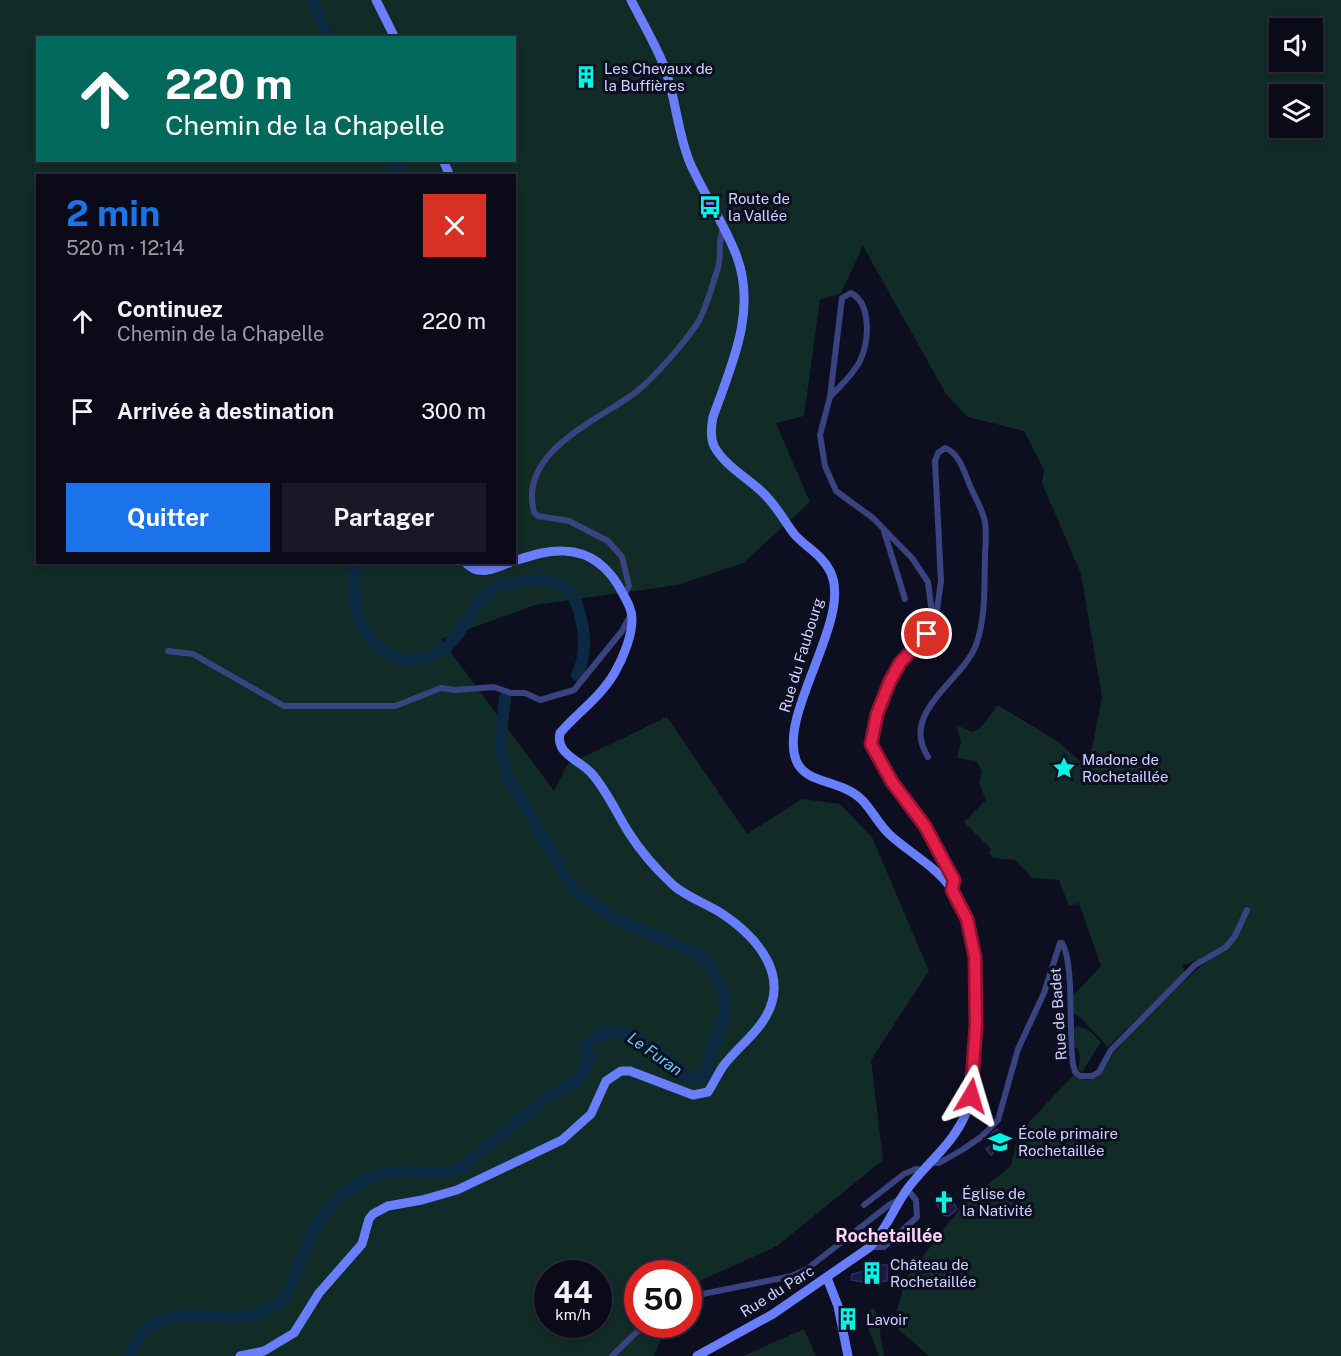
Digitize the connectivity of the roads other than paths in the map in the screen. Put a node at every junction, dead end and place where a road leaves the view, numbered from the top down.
1 (376, 0) edge
2 (631, 0) edge
3 (394, 36) edge
4 (724, 228) junction
5 (830, 397) junction
6 (883, 528) junction
7 (516, 561) edge
8 (467, 564) edge
9 (507, 564) edge
10 (624, 595) junction
11 (905, 599) dead end
12 (631, 608) junction
13 (933, 625) junction
14 (168, 651) dead end
15 (928, 757) dead end
16 (952, 890) junction
17 (1247, 910) dead end
18 (927, 1166) junction
19 (907, 1189) junction
20 (900, 1199) junction
21 (864, 1205) dead end
22 (870, 1247) junction
23 (827, 1278) junction
24 (702, 1294) edge
25 (631, 1338) edge
26 (845, 1353) edge
27 (240, 1356) edge
28 (612, 1356) edge
29 (697, 1356) edge

1 - 3 main road
2 - 4 main road, Rue du Faubourg
4 - 10 street
4 - 16 main road, Rue du Faubourg
5 - 5 street
5 - 6 street
6 - 11 street
6 - 13 street
7 - 10 main road
8 - 9 main road
10 - 12 main road
12 - 14 street
12 - 27 main road
13 - 15 street
13 - 16 street
16 - 18 main road, Rue du Faubourg
17 - 18 street, Rue de Badet
18 - 19 main road, Rue du Faubourg
18 - 21 street
19 - 20 main road, Rue du Faubourg
19 - 22 street
20 - 22 main road, Rue du Faubourg
20 - 24 street
22 - 23 main road, Rue du Parc
23 - 26 main road
23 - 29 main road, Rue du Parc
25 - 28 street

